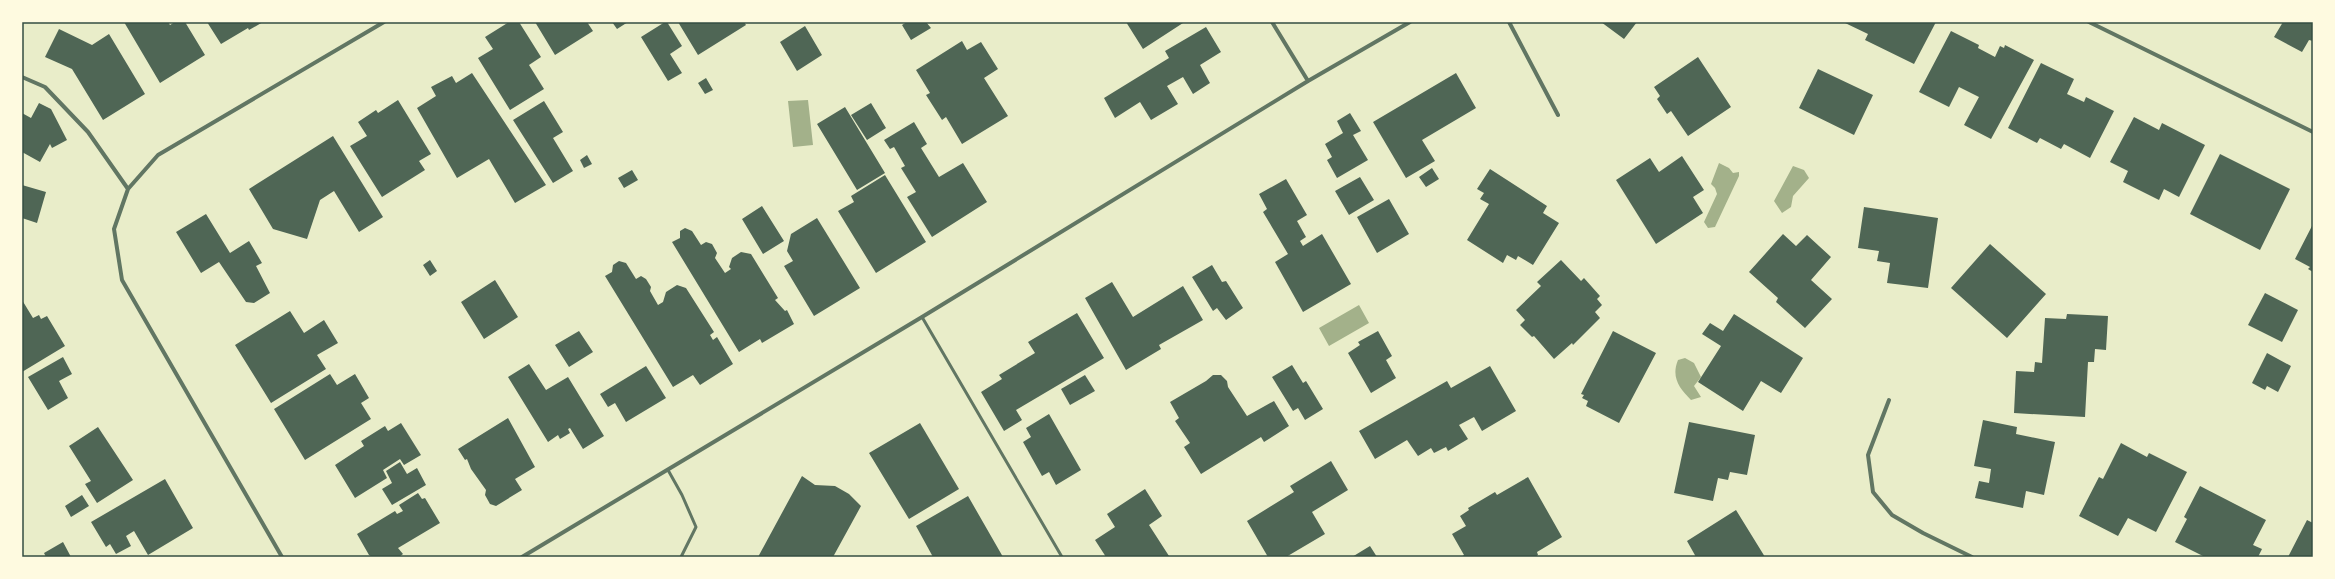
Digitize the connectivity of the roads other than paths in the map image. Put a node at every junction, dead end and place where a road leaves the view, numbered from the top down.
1 (384, 22) edge
2 (1272, 22) edge
3 (1410, 22) edge
4 (1509, 22) edge
5 (2089, 22) edge
6 (22, 78) edge
7 (1308, 81) junction
8 (1558, 114) dead end
9 (2313, 132) edge
10 (128, 190) junction
11 (922, 318) junction
12 (1889, 400) dead end
13 (668, 470) junction
14 (282, 557) edge
15 (522, 557) edge
16 (681, 557) edge
17 (1062, 557) edge
18 (1972, 557) edge

1 - 10 street
2 - 7 street
3 - 7 street
4 - 8 street
5 - 9 street
6 - 10 street
7 - 11 street
10 - 14 street
11 - 13 street
11 - 17 lane
12 - 18 street
13 - 15 street
13 - 16 lane

